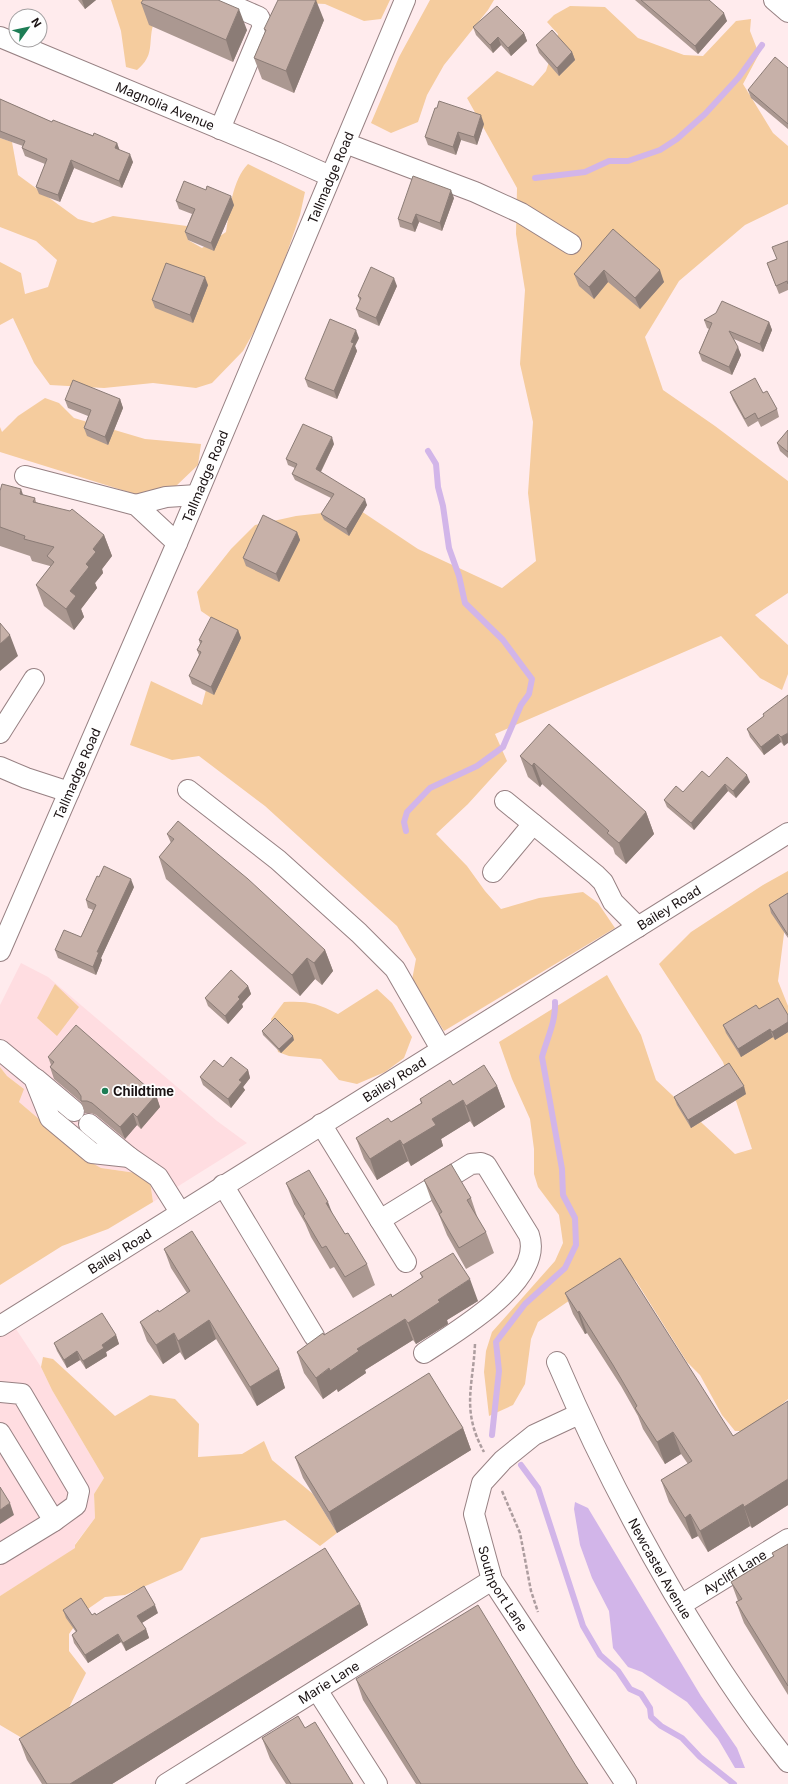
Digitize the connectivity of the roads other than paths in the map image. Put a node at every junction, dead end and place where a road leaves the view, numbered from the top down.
1 (220, 0) edge
2 (405, 0) edge
3 (774, 0) edge
4 (788, 12) edge
5 (0, 37) edge
6 (220, 129) junction
7 (345, 143) junction
8 (330, 176) junction
9 (571, 244) dead end
10 (25, 476) dead end
11 (197, 495) junction
12 (136, 505) junction
13 (177, 543) junction
14 (34, 679) dead end
15 (0, 733) edge
16 (0, 767) edge
17 (188, 790) dead end
18 (69, 792) junction
19 (505, 801) dead end
20 (533, 824) junction
21 (788, 833) edge
22 (493, 872) dead end
23 (638, 927) junction
24 (0, 951) edge
25 (441, 1049) junction
26 (0, 1050) edge
27 (34, 1078) junction
28 (321, 1124) junction
29 (129, 1157) junction
30 (223, 1185) junction
31 (180, 1212) junction
32 (380, 1220) junction
33 (406, 1262) dead end
34 (0, 1326) edge
35 (314, 1336) dead end
36 (424, 1353) dead end
37 (557, 1362) dead end
38 (0, 1392) edge
39 (579, 1414) junction
40 (0, 1433) edge
41 (54, 1521) junction
42 (788, 1539) edge
43 (0, 1554) edge
44 (492, 1580) junction
45 (681, 1605) junction
46 (317, 1690) junction
47 (788, 1762) edge
48 (166, 1784) edge
49 (377, 1784) edge
50 (626, 1784) edge

1 - 6 street
2 - 7 street, Tallmadge Road
3 - 4 street
5 - 6 street, Magnolia Avenue
6 - 8 street, Magnolia Avenue
7 - 8 street, Tallmadge Road
7 - 9 street
8 - 11 street, Tallmadge Road
10 - 12 street
11 - 12 street
11 - 13 street, Tallmadge Road
12 - 13 street
13 - 18 street, Tallmadge Road
14 - 15 street
16 - 18 street
17 - 25 street
18 - 24 street, Tallmadge Road
19 - 20 street
20 - 22 street
20 - 23 street
21 - 23 street, Bailey Road
23 - 25 street, Bailey Road
25 - 28 street, Bailey Road
26 - 27 street
27 - 29 street
27 - 29 street
28 - 30 street, Bailey Road
28 - 32 street
29 - 31 street
30 - 31 street, Bailey Road
30 - 35 street
31 - 34 street, Bailey Road
32 - 33 street
32 - 36 street
37 - 39 street, Newcastel Avenue
38 - 41 street
39 - 44 street, Southport Lane
39 - 45 street, Newcastel Avenue
40 - 41 street
41 - 43 street
42 - 45 street, Aycliff Lane
44 - 46 street, Marie Lane
44 - 50 street, Southport Lane
45 - 47 street, Newcastel Avenue
46 - 48 street, Marie Lane
46 - 49 street

